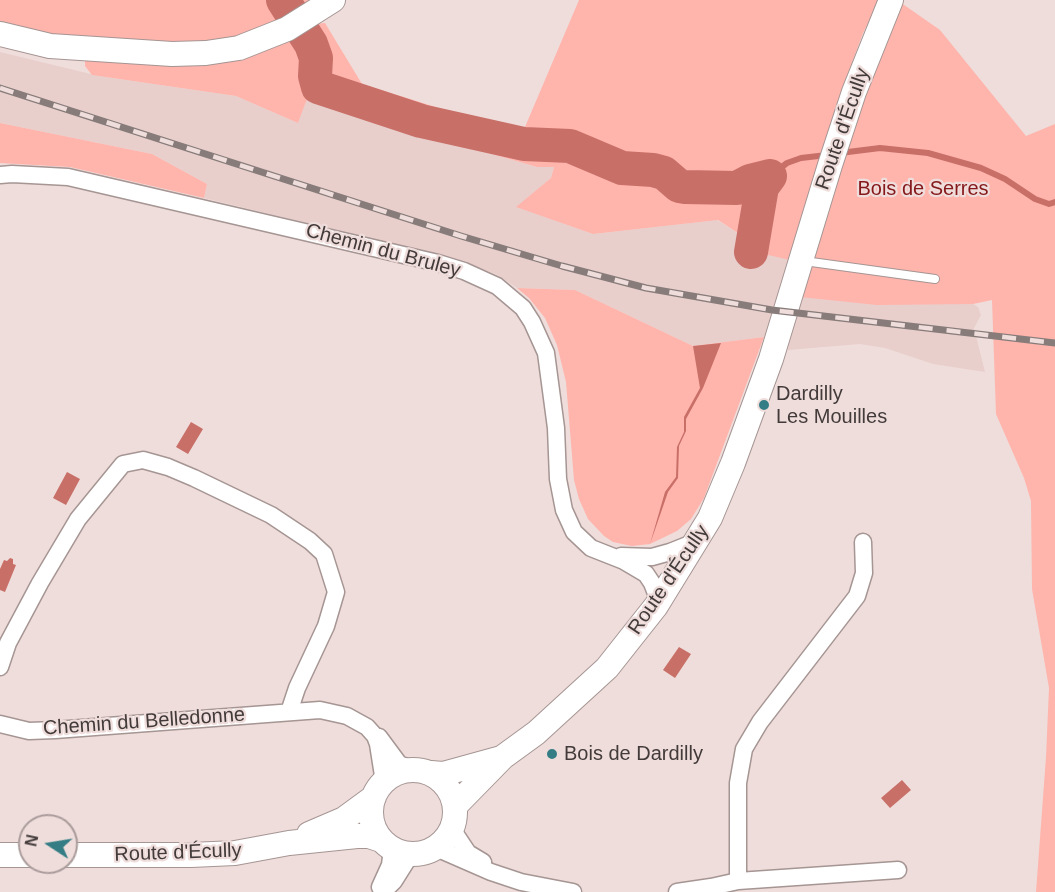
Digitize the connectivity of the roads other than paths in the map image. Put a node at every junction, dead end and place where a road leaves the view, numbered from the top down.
1 (333, 0) edge
2 (891, 0) edge
3 (0, 33) edge
4 (0, 176) edge
5 (801, 260) junction
6 (935, 279) dead end
7 (695, 542) junction
8 (863, 542) dead end
9 (608, 554) junction
10 (660, 601) junction
11 (0, 667) edge
12 (289, 712) junction
13 (0, 724) edge
14 (367, 727) junction
15 (503, 757) junction
16 (422, 771) junction
17 (379, 790) junction
18 (454, 818) junction
19 (289, 843) junction
20 (395, 848) junction
21 (436, 848) junction
22 (0, 855) edge
23 (18, 855) edge
24 (78, 855) edge
25 (898, 870) dead end
26 (521, 882) junction
27 (749, 884) edge
28 (378, 892) edge
29 (383, 892) edge
30 (573, 892) edge
31 (677, 892) edge

1 - 3 main road
2 - 5 main road, Route d'Écully
4 - 9 street, Chemin du Bruley
5 - 6 lane
5 - 7 main road, Route d'Écully
7 - 9 street, Chemin du Bruley
7 - 10 main road, Route d'Écully
8 - 27 street
9 - 10 street, Chemin du Bruley
10 - 15 main road, Route d'Écully
11 - 12 street
12 - 13 street, Chemin du Belledonne
12 - 14 street, Chemin du Belledonne
14 - 16 street, Chemin du Belledonne
14 - 17 street
15 - 16 main road, Route d'Écully
15 - 18 main road, Route d'Écully
16 - 17 main road
16 - 18 main road
17 - 19 main road, Route d'Écully
17 - 20 main road
18 - 21 main road
18 - 26 street
19 - 20 main road, Route d'Écully
19 - 24 main road, Route d'Écully
20 - 21 main road
20 - 28 street
20 - 29 street
21 - 26 street
22 - 23 main road
25 - 27 street
26 - 30 street
27 - 31 street

